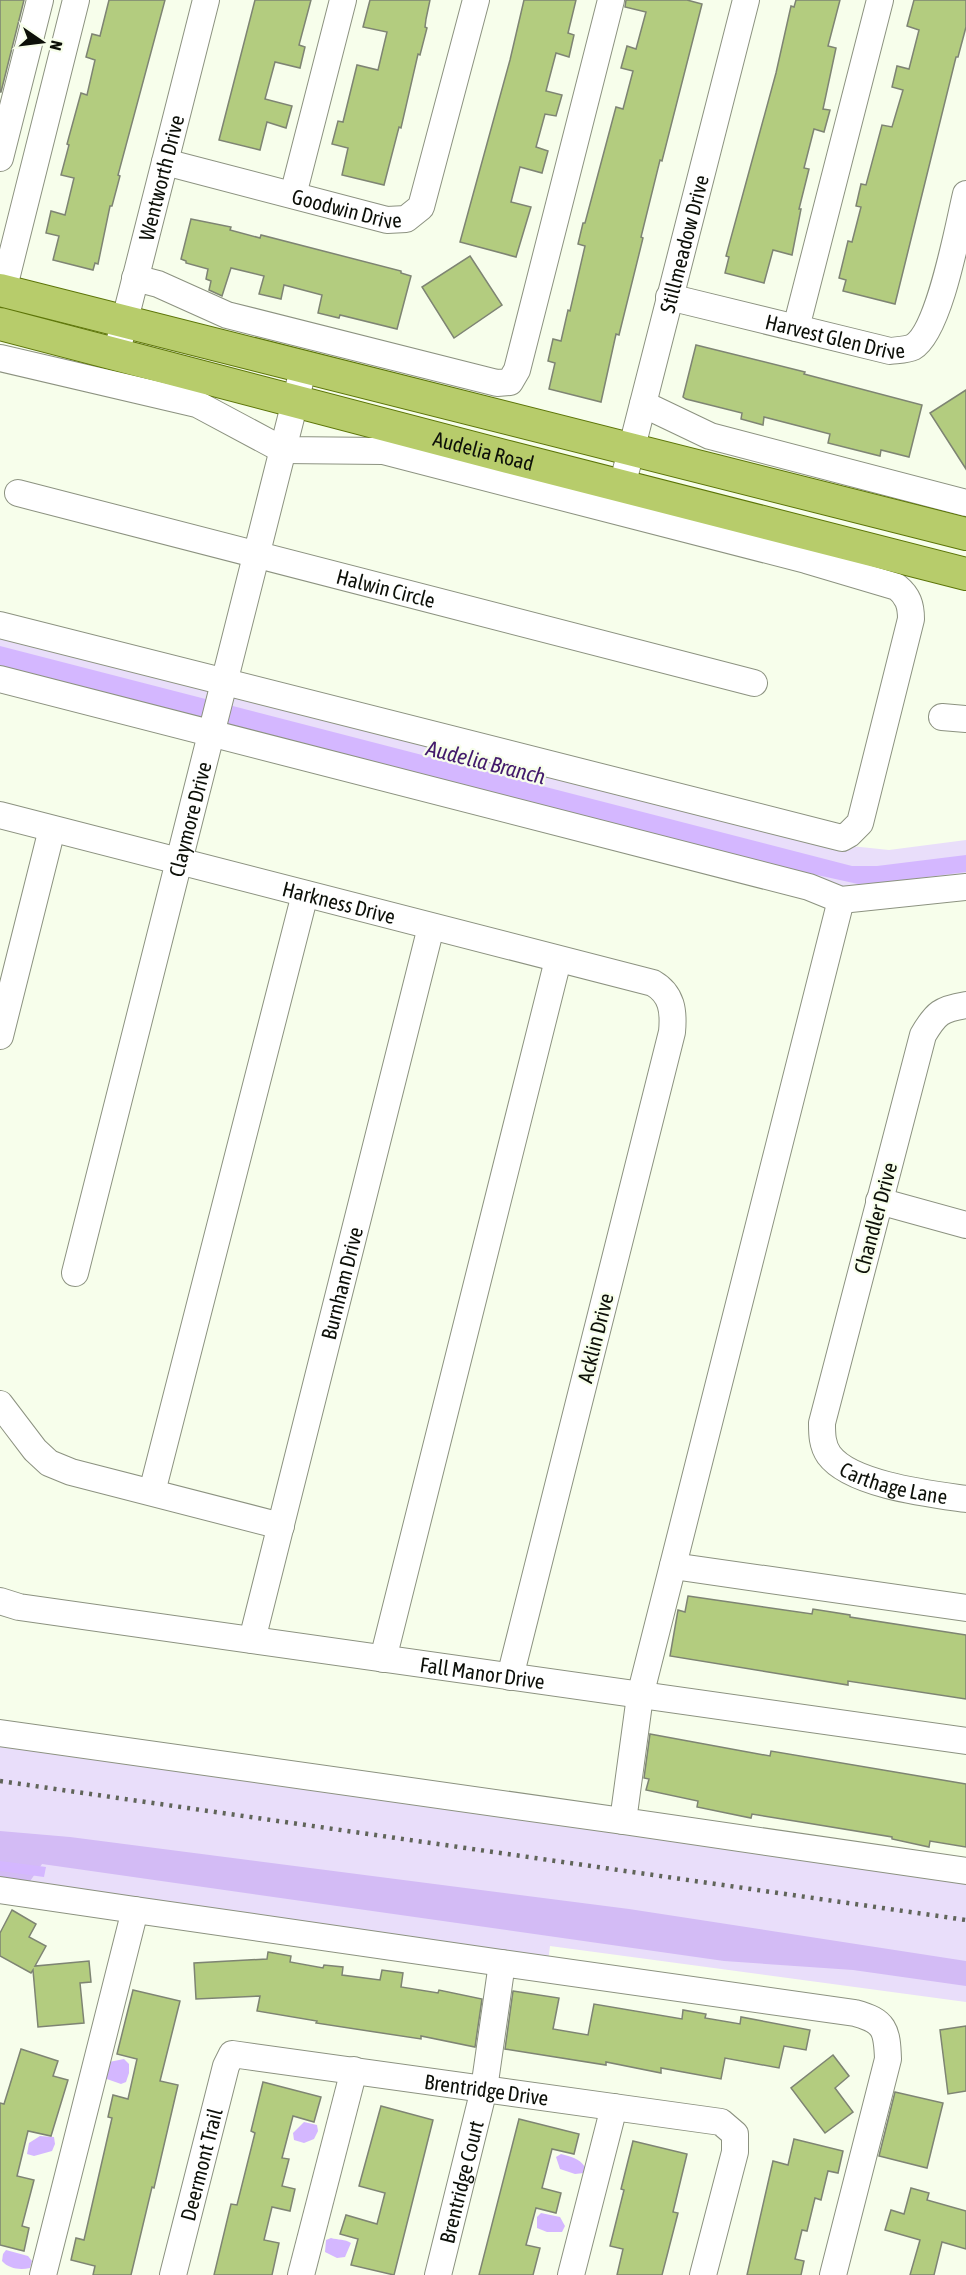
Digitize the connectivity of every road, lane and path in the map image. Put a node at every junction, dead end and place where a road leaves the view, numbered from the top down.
1 (40, 0) edge
2 (76, 0) edge
3 (206, 0) edge
4 (342, 0) edge
5 (476, 0) edge
6 (611, 0) edge
7 (746, 0) edge
8 (880, 0) edge
9 (0, 158) edge
10 (165, 162) junction
11 (966, 194) edge
12 (293, 195) junction
13 (135, 278) junction
14 (1, 290) edge
15 (669, 297) junction
16 (124, 321) junction
17 (0, 324) edge
18 (796, 328) junction
19 (116, 355) junction
20 (0, 358) edge
21 (304, 366) junction
22 (295, 402) junction
23 (643, 404) junction
24 (283, 450) junction
25 (632, 450) junction
26 (622, 486) junction
27 (18, 493) dead end
28 (966, 503) edge
29 (966, 534) edge
30 (257, 554) junction
31 (966, 574) edge
32 (0, 625) edge
33 (0, 679) edge
34 (754, 683) dead end
35 (223, 690) junction
36 (213, 730) junction
37 (0, 815) edge
38 (52, 829) junction
39 (179, 862) junction
40 (966, 887) edge
41 (305, 894) junction
42 (841, 900) junction
43 (431, 927) junction
44 (558, 960) junction
45 (670, 999) joint
46 (966, 1005) edge
47 (0, 1036) edge
48 (879, 1201) junction
49 (966, 1225) edge
50 (75, 1273) dead end
51 (0, 1404) edge
52 (829, 1455) joint
53 (152, 1492) junction
54 (966, 1499) edge
55 (281, 1526) junction
56 (673, 1566) junction
57 (0, 1601) edge
58 (966, 1608) edge
59 (252, 1640) junction
60 (383, 1659) junction
61 (510, 1677) junction
62 (640, 1696) junction
63 (0, 1733) edge
64 (966, 1741) edge
65 (623, 1821) junction
66 (966, 1871) edge
67 (0, 1890) edge
68 (135, 1910) junction
69 (502, 1963) junction
70 (232, 2055) joint
71 (354, 2070) junction
72 (484, 2089) junction
73 (614, 2107) junction
74 (43, 2275) edge
75 (173, 2275) edge
76 (301, 2275) edge
77 (438, 2275) edge
78 (571, 2275) edge
79 (703, 2275) edge
80 (833, 2275) edge

1 - 9 street
2 - 14 street
3 - 10 street, Wentworth Drive
4 - 12 street
5 - 12 street, Goodwin Drive
6 - 13 street
7 - 15 street, Stillmeadow Drive
8 - 18 street
10 - 12 street, Goodwin Drive
10 - 13 street, Wentworth Drive
11 - 18 street, Harvest Glen Drive
13 - 16 street, Wentworth Drive
14 - 16 main road, Audelia Road
15 - 18 street, Harvest Glen Drive
15 - 23 street, Stillmeadow Drive
16 - 19 street, Wentworth Drive
16 - 21 main road, Audelia Road
17 - 19 main road, Audelia Road
19 - 22 main road, Audelia Road
20 - 24 street
21 - 22 street, Claymore Drive
21 - 25 main road, Audelia Road
22 - 24 street, Claymore Drive
22 - 26 main road, Audelia Road
23 - 25 street, Stillmeadow Drive
23 - 28 street
24 - 30 street, Claymore Drive
24 - 35 street
25 - 26 street, Stillmeadow Drive
25 - 29 main road, Audelia Road
26 - 31 main road, Audelia Road
27 - 30 street, Halwin Circle
30 - 34 street, Halwin Circle
30 - 35 street, Claymore Drive
32 - 35 street
33 - 36 street
35 - 36 street, Claymore Drive
36 - 39 street, Claymore Drive
36 - 42 street
37 - 38 street, Harkness Drive
38 - 39 street, Harkness Drive
38 - 47 street
39 - 41 street, Harkness Drive
39 - 50 street, Claymore Drive
40 - 42 street
41 - 43 street, Harkness Drive
41 - 53 street
42 - 56 street
43 - 44 street, Harkness Drive
43 - 55 street, Burnham Drive
44 - 45 street, Harkness Drive
44 - 60 street
45 - 61 street, Acklin Drive
46 - 48 street, Chandler Drive
48 - 49 street
48 - 52 street, Chandler Drive
51 - 53 street
52 - 54 street, Carthage Lane
53 - 55 street
55 - 59 street, Burnham Drive
56 - 58 street
56 - 62 street
57 - 59 street, Fall Manor Drive
59 - 60 street, Fall Manor Drive
60 - 61 street, Fall Manor Drive
61 - 62 street, Fall Manor Drive
62 - 64 street, Fall Manor Drive
62 - 65 street
63 - 65 street
65 - 66 street
67 - 68 street
68 - 69 street
68 - 74 street
69 - 72 street, Brentridge Court
69 - 80 street
70 - 71 street, Brentridge Drive
70 - 75 street, Deermont Trail
71 - 72 street, Brentridge Drive
71 - 76 street
72 - 73 street, Brentridge Drive
72 - 77 street, Brentridge Court
73 - 78 street
73 - 79 street, Brentridge Drive

